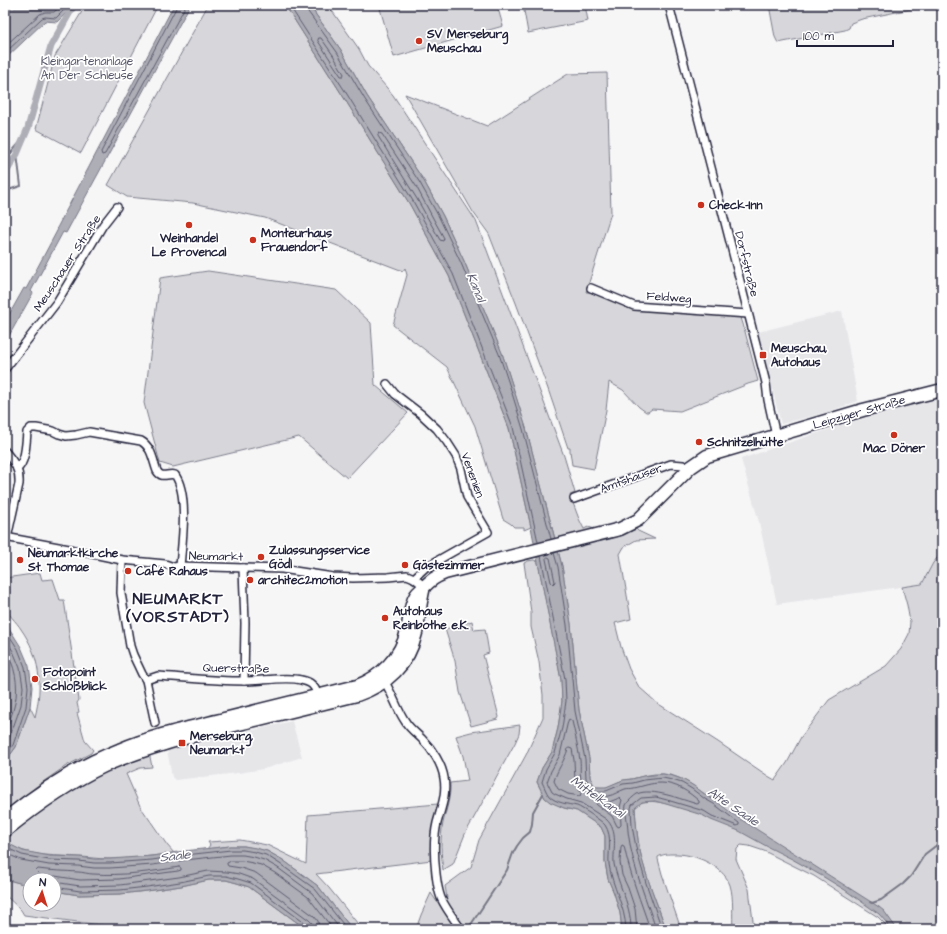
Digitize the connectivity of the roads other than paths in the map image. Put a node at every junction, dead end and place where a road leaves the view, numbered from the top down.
1 (669, 5) edge
2 (117, 207) dead end
3 (591, 288) dead end
4 (748, 314) junction
5 (5, 369) edge
6 (387, 384) dead end
7 (942, 390) edge
8 (776, 436) junction
9 (5, 451) edge
10 (17, 469) junction
11 (688, 469) junction
12 (574, 499) dead end
13 (6, 538) edge
14 (122, 560) junction
15 (180, 566) junction
16 (243, 568) junction
17 (414, 578) junction
18 (424, 586) junction
19 (382, 678) junction
20 (146, 680) junction
21 (244, 681) junction
22 (318, 695) junction
23 (156, 723) dead end
24 (8, 823) edge
25 (461, 929) edge

1 - 4 street, Dorfstraße
2 - 5 street, Meuschauer Straße
3 - 4 street, Feldweg
4 - 8 street, Dorfstraße
6 - 17 street, Venenien
7 - 8 main road, Leipziger Straße
8 - 11 main road, Amtshäuser
9 - 10 street
10 - 13 street
10 - 15 street
11 - 12 street, Amtshäuser
11 - 18 main road, Amtshäuser
13 - 14 street, Neumarkt
14 - 15 street, Neumarkt
14 - 20 street
15 - 16 street, Neumarkt
16 - 17 street, Neumarkt
16 - 21 street
17 - 18 street
18 - 19 main road
19 - 22 main road
19 - 24 main road
19 - 25 street
20 - 21 street, Querstraße
20 - 23 street
21 - 22 street, Querstraße
22 - 24 main road

